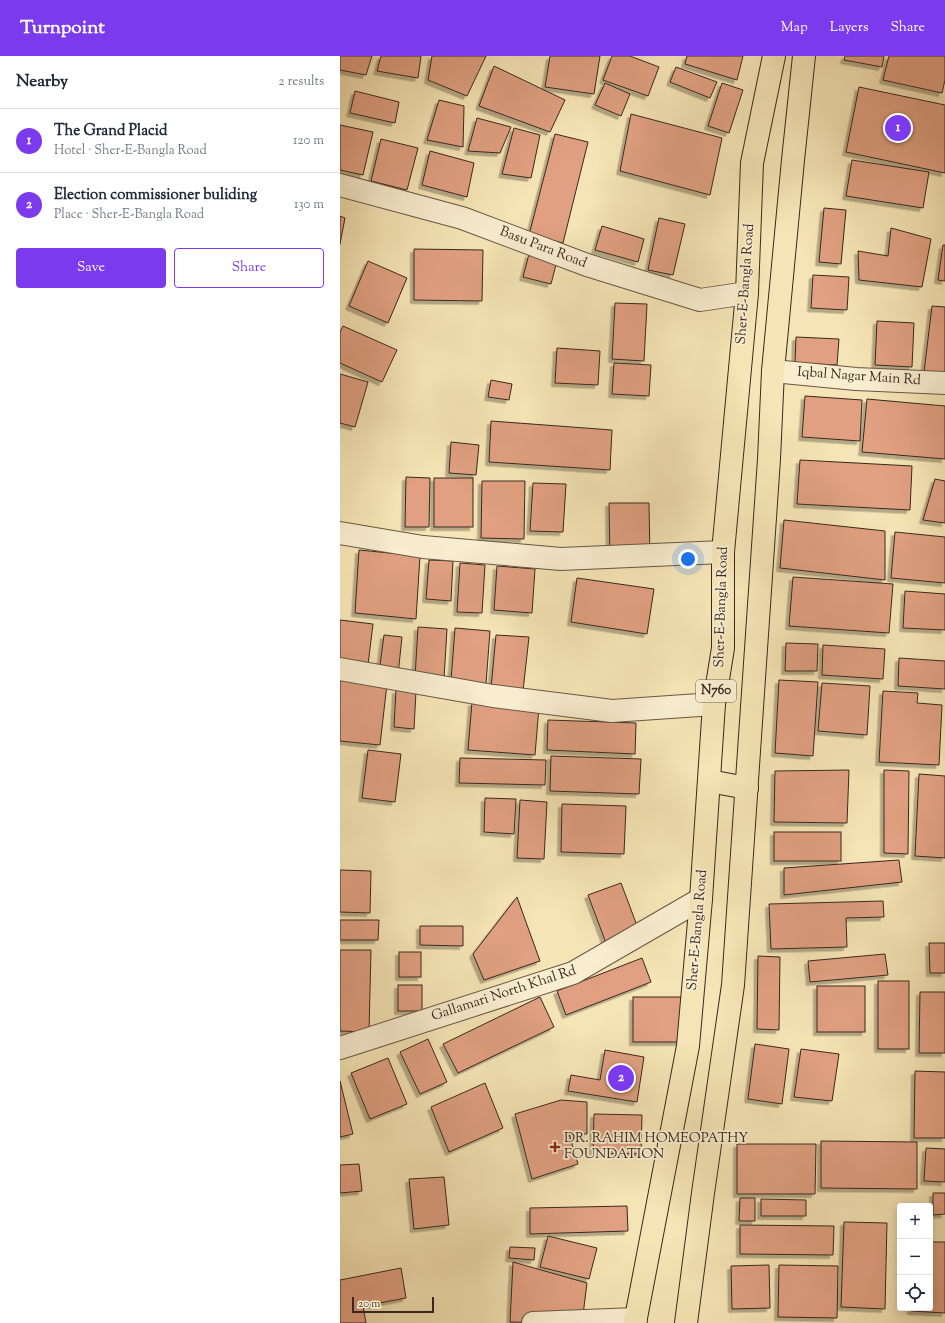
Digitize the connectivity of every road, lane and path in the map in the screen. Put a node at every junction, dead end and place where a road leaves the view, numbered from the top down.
1 (774, 56) edge
2 (804, 56) edge
3 (340, 185) edge
4 (747, 293) junction
5 (773, 371) junction
6 (945, 384) edge
7 (340, 533) edge
8 (723, 552) junction
9 (340, 669) edge
10 (714, 704) junction
11 (709, 781) junction
12 (747, 788) junction
13 (701, 899) junction
14 (340, 1048) edge
15 (635, 1321) edge
16 (533, 1323) edge
17 (686, 1323) edge

1 - 4 highway, Sher-E-Bangla Road / N760
2 - 5 highway, N760
3 - 4 street, Basu Para Road
4 - 8 highway, Sher-E-Bangla Road / N760
5 - 6 street, Iqbal Nagar Main Rd
5 - 12 highway, N760
7 - 8 street
8 - 10 highway, Sher-E-Bangla Road / N760
9 - 10 street
10 - 11 highway, Sher-E-Bangla Road / N760
11 - 12 highway
11 - 13 highway, Sher-E-Bangla Road / N760
12 - 17 highway, N760
13 - 14 street, Gallamari North Khal Rd
13 - 15 highway, Sher-E-Bangla Road / N760
15 - 16 street

